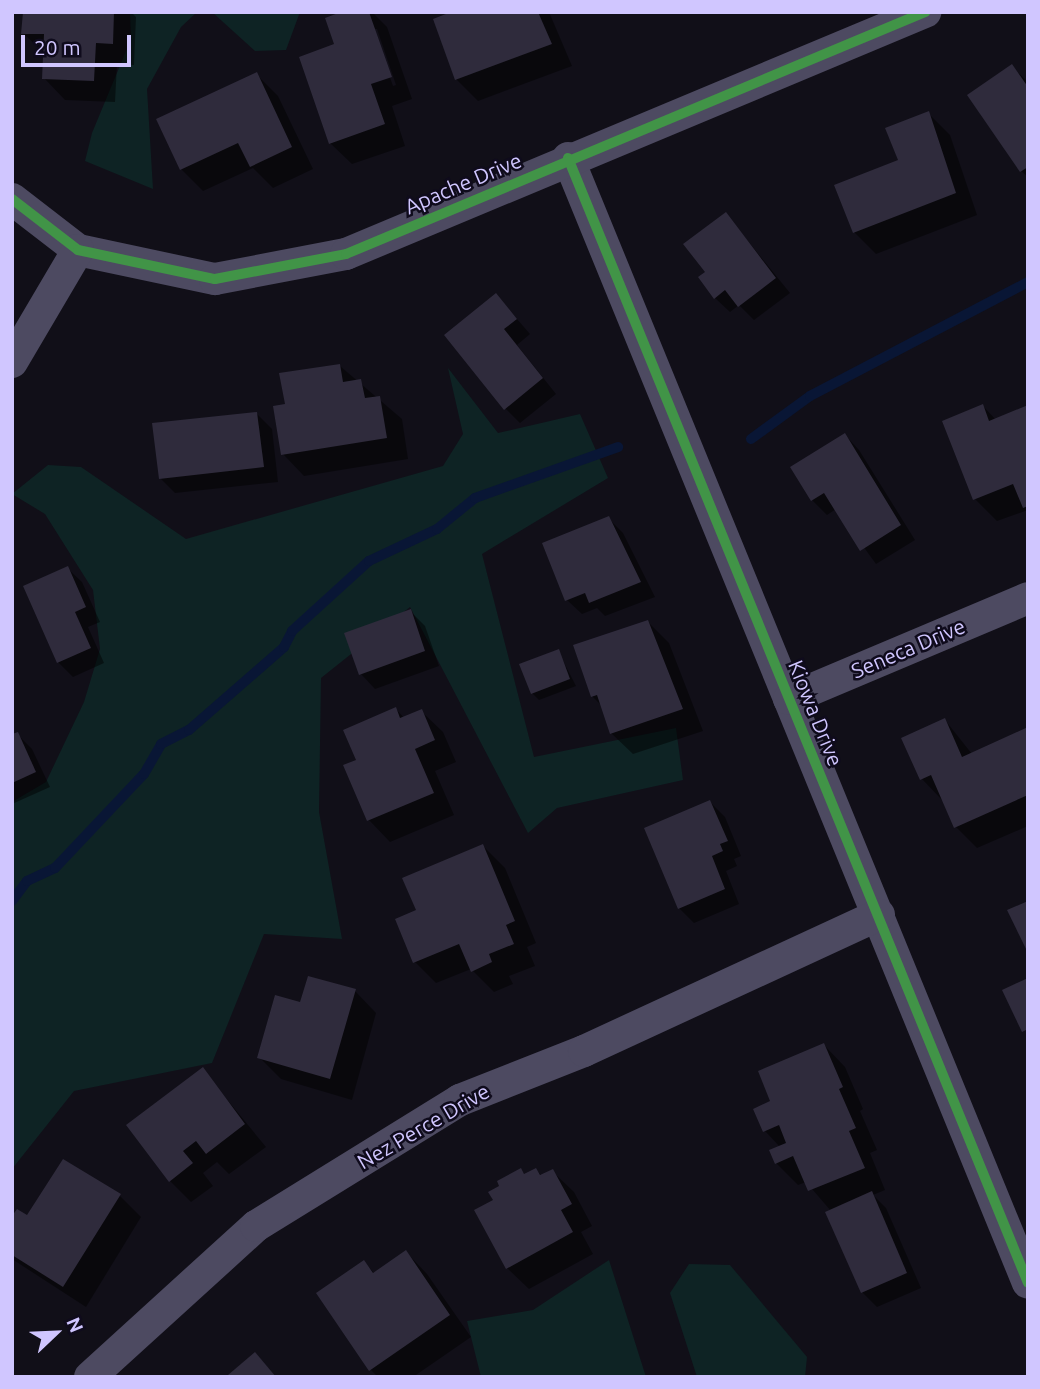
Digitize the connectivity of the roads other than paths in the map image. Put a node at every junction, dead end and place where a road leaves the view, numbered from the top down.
1 (925, 12) edge
2 (568, 158) junction
3 (12, 200) edge
4 (78, 250) junction
5 (12, 362) edge
6 (1028, 598) edge
7 (789, 699) junction
8 (879, 915) junction
9 (1028, 1283) edge
10 (90, 1377) edge

1 - 2 street, Apache Drive
2 - 4 street, Apache Drive
2 - 7 street, Kiowa Drive
3 - 4 street, Apache Drive
4 - 5 street
6 - 7 street, Seneca Drive
7 - 8 street, Kiowa Drive
8 - 9 street, Kiowa Drive
8 - 10 street, Nez Perce Drive

